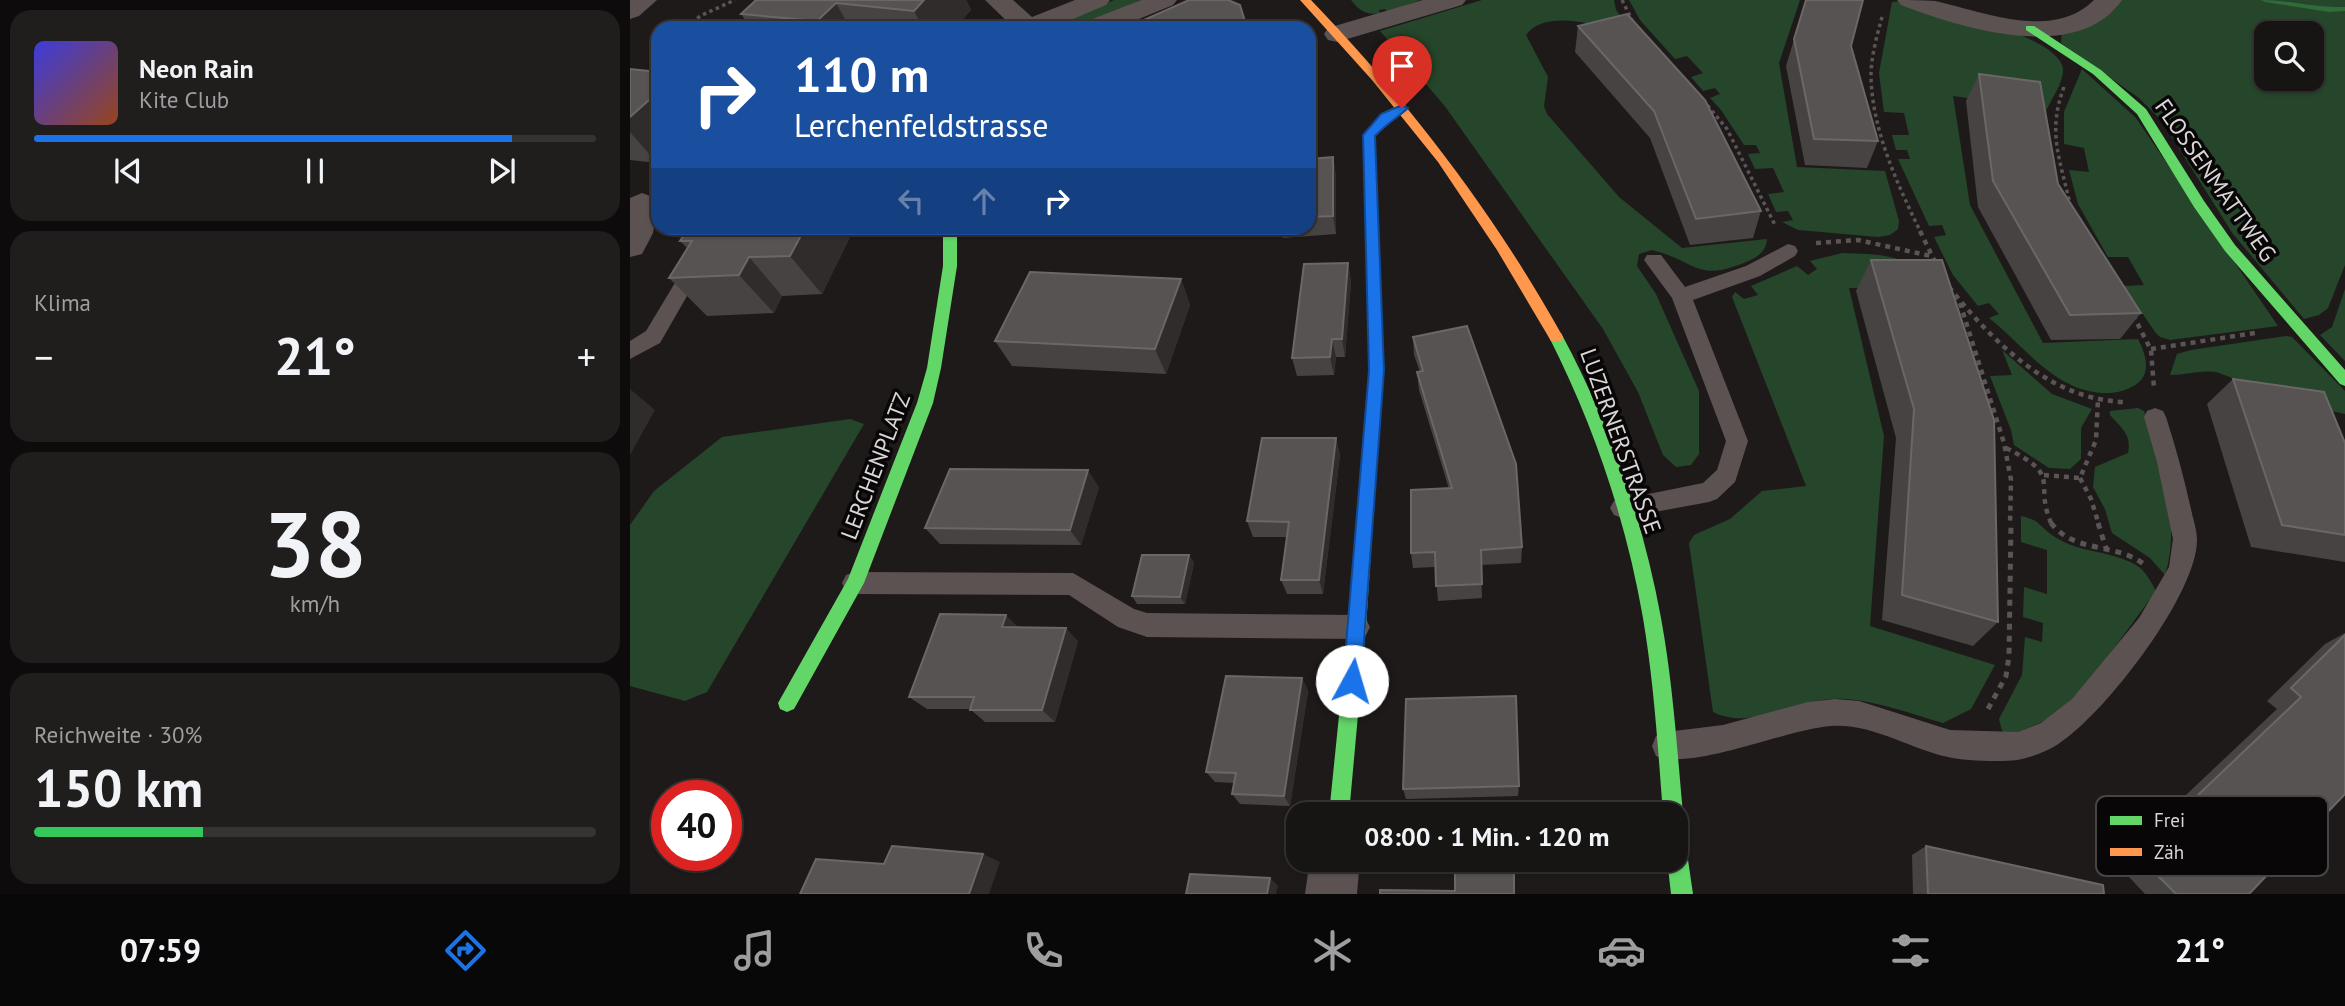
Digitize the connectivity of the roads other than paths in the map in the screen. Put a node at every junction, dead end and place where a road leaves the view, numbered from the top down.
1 (644, 0) edge
2 (998, 0) edge
3 (1097, 0) edge
4 (1164, 0) edge
5 (1305, 0) edge
6 (1453, 0) edge
7 (1910, 0) edge
8 (2109, 0) edge
9 (1423, 5) edge
10 (630, 11) edge
11 (1021, 21) edge
12 (1046, 21) edge
13 (1112, 21) edge
14 (2030, 28) junction
15 (1338, 34) junction
16 (1402, 108) junction
17 (649, 203) edge
18 (713, 235) edge
19 (950, 235) edge
20 (630, 246) edge
21 (1788, 251) road end
22 (1654, 260) dead end
23 (1681, 296) junction
24 (630, 351) edge
25 (2345, 380) edge
26 (2154, 406) road end
27 (1622, 508) junction
28 (855, 583) junction
29 (1357, 627) junction
30 (787, 703) dead end
31 (1666, 746) junction
32 (1340, 802) edge
33 (1672, 802) edge
34 (1334, 872) edge
35 (1679, 872) edge
36 (1331, 894) edge
37 (1682, 894) edge

1 - 10 street
2 - 11 street
3 - 12 street
4 - 13 street
5 - 15 street, LUZERNERSTRASSE
6 - 9 street
7 - 14 street
8 - 14 street
9 - 15 street
14 - 25 street, FLOSSENMATTWEG
15 - 16 street, LUZERNERSTRASSE
16 - 27 street, LUZERNERSTRASSE
16 - 29 street
17 - 20 street
18 - 24 lane
19 - 28 street, LERCHENPLATZ
21 - 23 lane
22 - 23 lane
23 - 27 lane
26 - 31 lane
27 - 31 street, LUZERNERSTRASSE
28 - 29 lane
28 - 30 street, LERCHENPLATZ
29 - 32 street
31 - 33 street, LUZERNERSTRASSE
34 - 36 street
35 - 37 street

